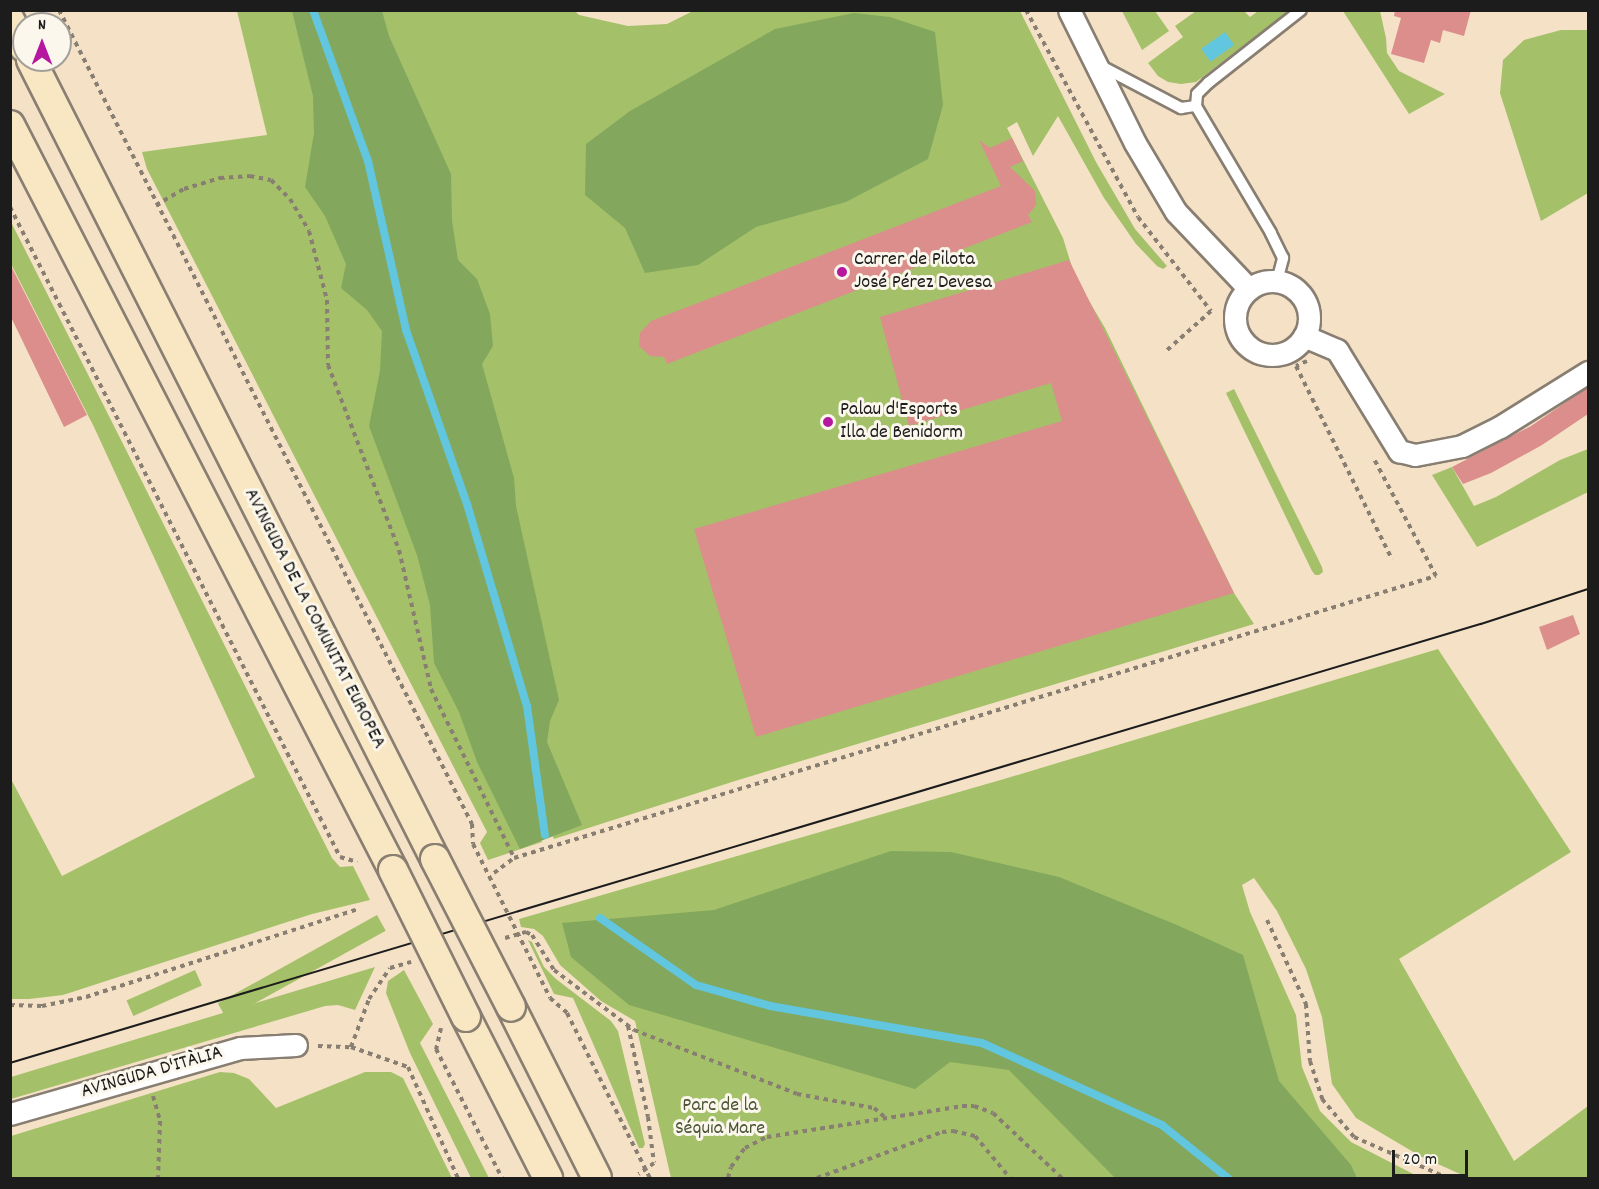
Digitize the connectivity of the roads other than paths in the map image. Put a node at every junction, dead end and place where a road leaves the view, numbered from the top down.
1 (1069, 10) edge
2 (1301, 10) edge
3 (1094, 63) junction
4 (37, 72) edge
5 (1196, 106) junction
6 (10, 126) edge
7 (1277, 281) junction
8 (1249, 289) junction
9 (1304, 336) junction
10 (1588, 372) edge
11 (296, 1045) road end
12 (10, 1114) edge
13 (548, 1179) edge
14 (597, 1179) edge

1 - 3 street
2 - 5 lane
3 - 5 lane
3 - 8 street
4 - 14 main road, AVINGUDA DE LA COMUNITAT EUROPEA, bridge
5 - 7 lane
6 - 13 main road, bridge
7 - 8 street
7 - 9 street
8 - 9 street
9 - 10 street
11 - 12 street, AVINGUDA D'ITÀLIA

